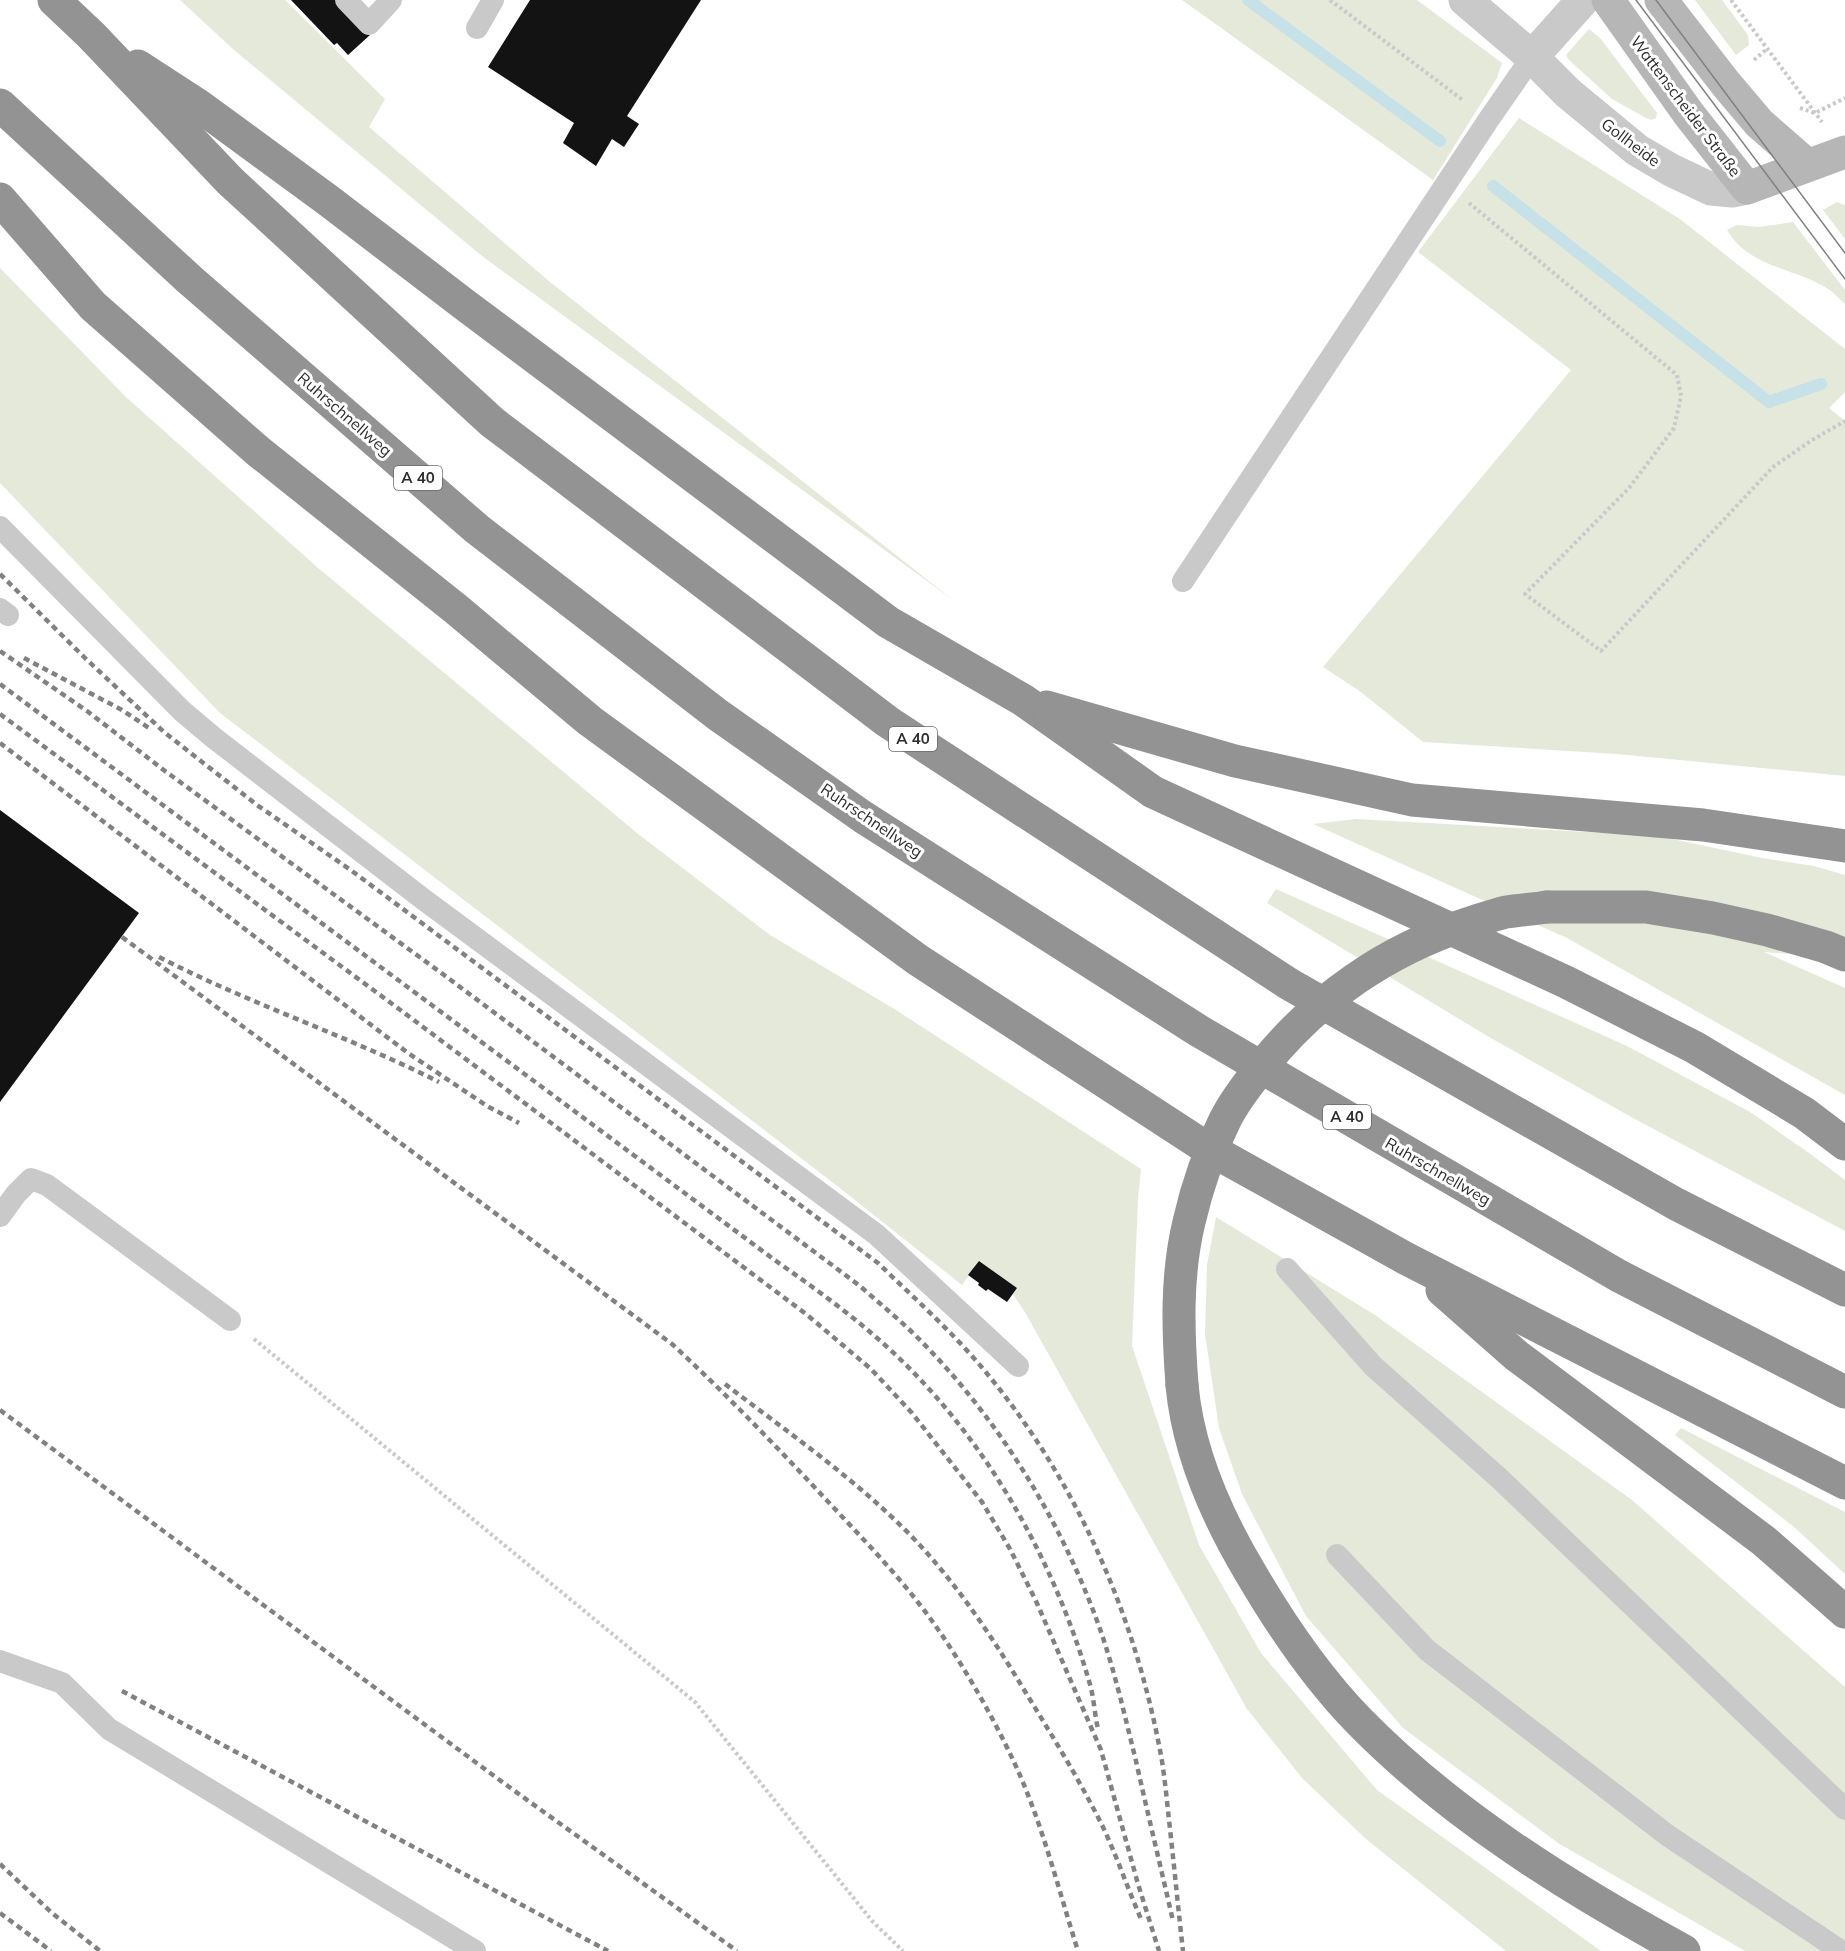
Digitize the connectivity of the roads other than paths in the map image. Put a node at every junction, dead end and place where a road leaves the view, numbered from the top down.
1 (54, 0) edge
2 (346, 0) edge
3 (391, 0) edge
4 (494, 0) edge
5 (1465, 0) edge
6 (1583, 0) edge
7 (1608, 0) edge
8 (1661, 0) edge
9 (477, 28) dead end
10 (91, 35) junction
11 (1532, 57) junction
12 (0, 105) edge
13 (1845, 152) edge
14 (1807, 165) junction
15 (1747, 188) junction
16 (0, 199) edge
17 (0, 527) edge
18 (1183, 581) dead end
19 (1023, 700) junction
20 (1845, 846) edge
21 (1845, 955) edge
22 (1845, 1144) edge
23 (0, 1216) edge
24 (1405, 1258) junction
25 (1287, 1269) dead end
26 (1845, 1290) edge
27 (230, 1320) road end
28 (1018, 1366) dead end
29 (1845, 1392) edge
30 (1845, 1483) edge
31 (1337, 1555) dead end
32 (1845, 1612) edge
33 (0, 1661) edge
34 (1845, 1809) edge
35 (475, 1951) edge
36 (1684, 1951) edge
37 (1841, 1951) edge

1 - 10 highway, A 40
2 - 3 lane
4 - 9 lane
5 - 11 street, Gollheide
6 - 11 street
7 - 15 main road, Wattenscheider Straße
8 - 14 main road
10 - 19 highway
10 - 26 highway, A 40
11 - 15 street, Gollheide
11 - 18 lane
12 - 29 highway, Ruhrschnellweg / A 40
13 - 14 main road, Wattenscheider Straße
14 - 15 main road, Wattenscheider Straße
16 - 24 highway
17 - 28 lane
19 - 20 highway
19 - 22 highway
21 - 36 highway, bridge
23 - 27 lane
24 - 30 highway
24 - 32 highway
25 - 34 lane
31 - 37 lane
33 - 35 lane

